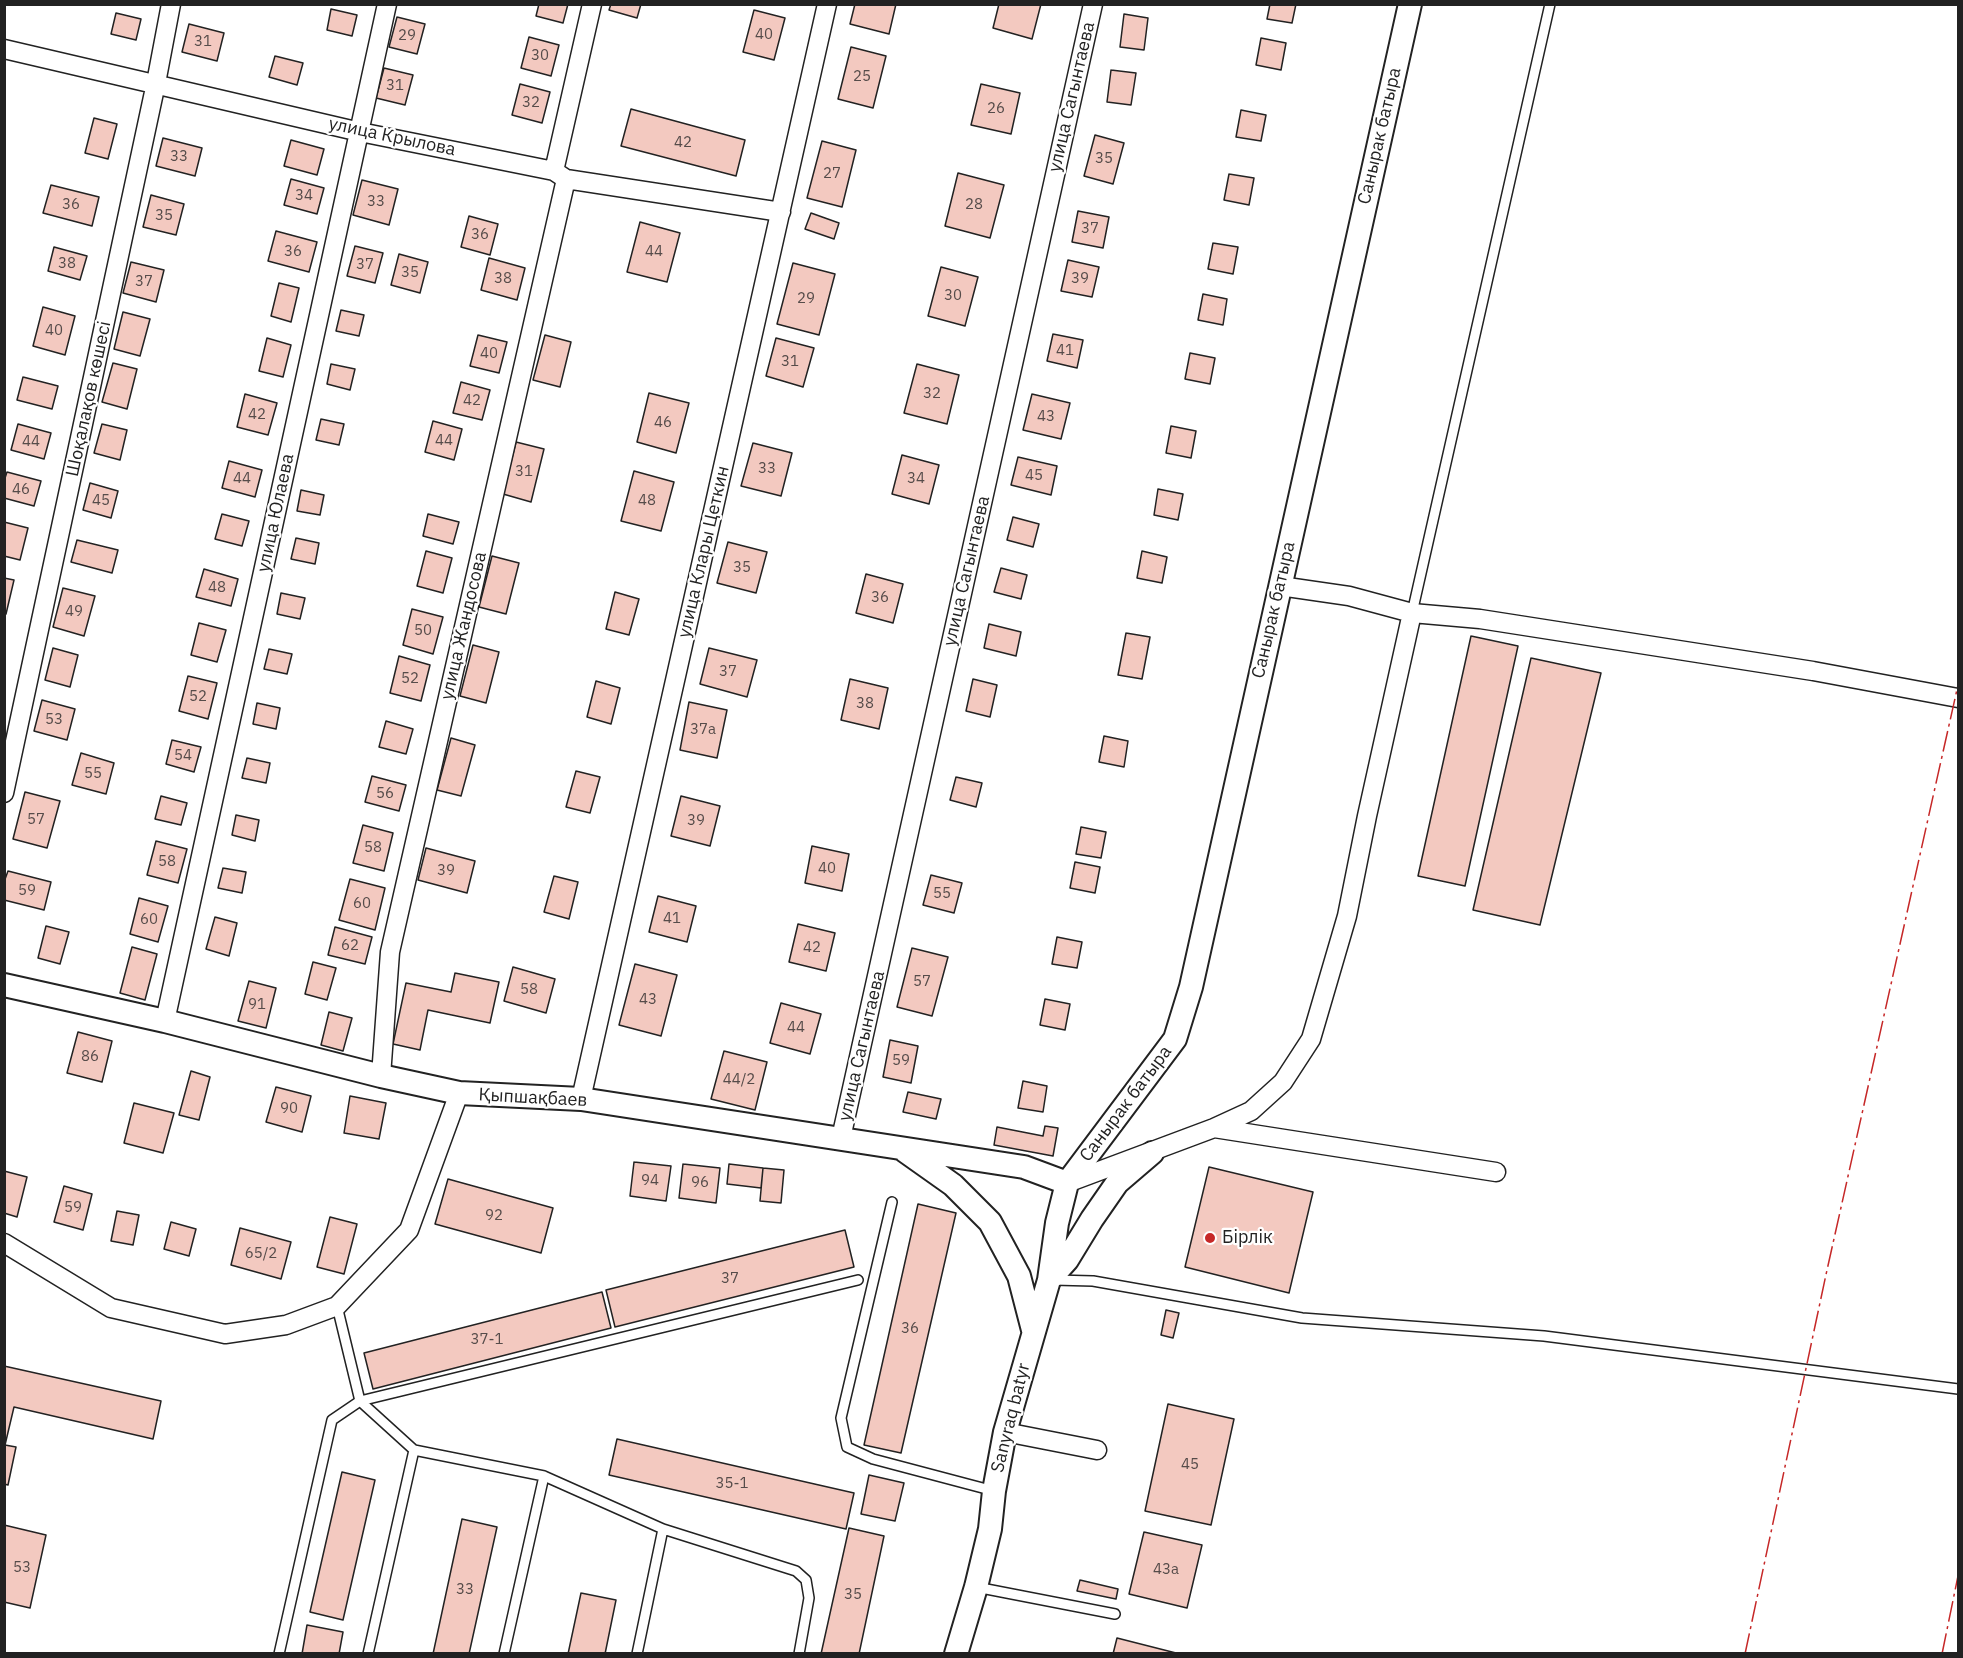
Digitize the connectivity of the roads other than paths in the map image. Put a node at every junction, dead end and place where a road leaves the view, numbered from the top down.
1 (171, 4) edge
2 (387, 4) edge
3 (592, 4) edge
4 (827, 4) edge
5 (1093, 4) edge
6 (1410, 4) edge
7 (1550, 4) edge
8 (4, 49) edge
9 (156, 83) junction
10 (360, 132) junction
11 (560, 175) junction
12 (781, 212) junction
13 (1280, 586) junction
14 (1412, 613) junction
15 (1959, 698) edge
16 (4, 794) edge
17 (4, 985) edge
18 (165, 1021) junction
19 (381, 1076) junction
20 (459, 1094) junction
21 (581, 1099) junction
22 (1214, 1128) junction
23 (841, 1138) junction
24 (899, 1147) junction
25 (1152, 1153) junction
26 (1496, 1172) dead end
27 (1067, 1183) junction
28 (892, 1202) dead end
29 (4, 1243) edge
30 (858, 1280) dead end
31 (1049, 1280) junction
32 (337, 1306) junction
33 (1034, 1331) junction
34 (1959, 1389) edge
35 (360, 1401) junction
36 (1005, 1432) junction
37 (414, 1449) junction
38 (1097, 1450) dead end
39 (544, 1476) junction
40 (994, 1491) junction
41 (663, 1529) junction
42 (976, 1587) junction
43 (1115, 1614) dead end
44 (279, 1653) edge
45 (368, 1653) edge
46 (504, 1653) edge
47 (637, 1653) edge
48 (799, 1653) edge
49 (956, 1653) edge

1 - 9 street, Шоқалақов көшесі
2 - 10 street, улица Юлаева
3 - 11 street, улица Жандосова
4 - 12 street, улица Клары Цеткин
5 - 23 street, улица Сагынтаева
6 - 13 street, Санырак батыра
7 - 14 lane
8 - 9 street, улица Крылова
9 - 10 street, улица Крылова
9 - 16 street, Шоқалақов көшесі
10 - 11 street, улица Крылова
10 - 18 street, улица Юлаева
11 - 12 street, улица Крылова
11 - 19 street, улица Жандосова
12 - 21 street, улица Клары Цеткин
13 - 14 street
13 - 27 street, Санырак батыра
14 - 15 street
14 - 22 street
17 - 18 street, Қыпшақбаев
18 - 19 street, Қыпшақбаев
19 - 20 street, Қыпшақбаев
20 - 21 street, Қыпшақбаев
20 - 32 street
21 - 23 street, Қыпшақбаев
22 - 25 street
22 - 26 street
23 - 24 street, Қыпшақбаев
24 - 27 street, Қыпшақбаев
24 - 33 street
25 - 27 street
25 - 31 street
27 - 31 street, Sanyraq batyr
28 - 40 lane
29 - 32 street
30 - 35 lane
31 - 33 street, Sanyraq batyr
31 - 34 lane
32 - 35 lane
33 - 36 street, Sanyraq batyr
35 - 37 lane
35 - 44 lane
36 - 38 street
36 - 40 street, Sanyraq batyr
37 - 39 lane
37 - 45 lane
39 - 41 lane
39 - 46 lane
40 - 42 street, Sanyraq batyr
41 - 47 lane
41 - 48 lane
42 - 43 lane
42 - 49 street, Sanyraq batyr

